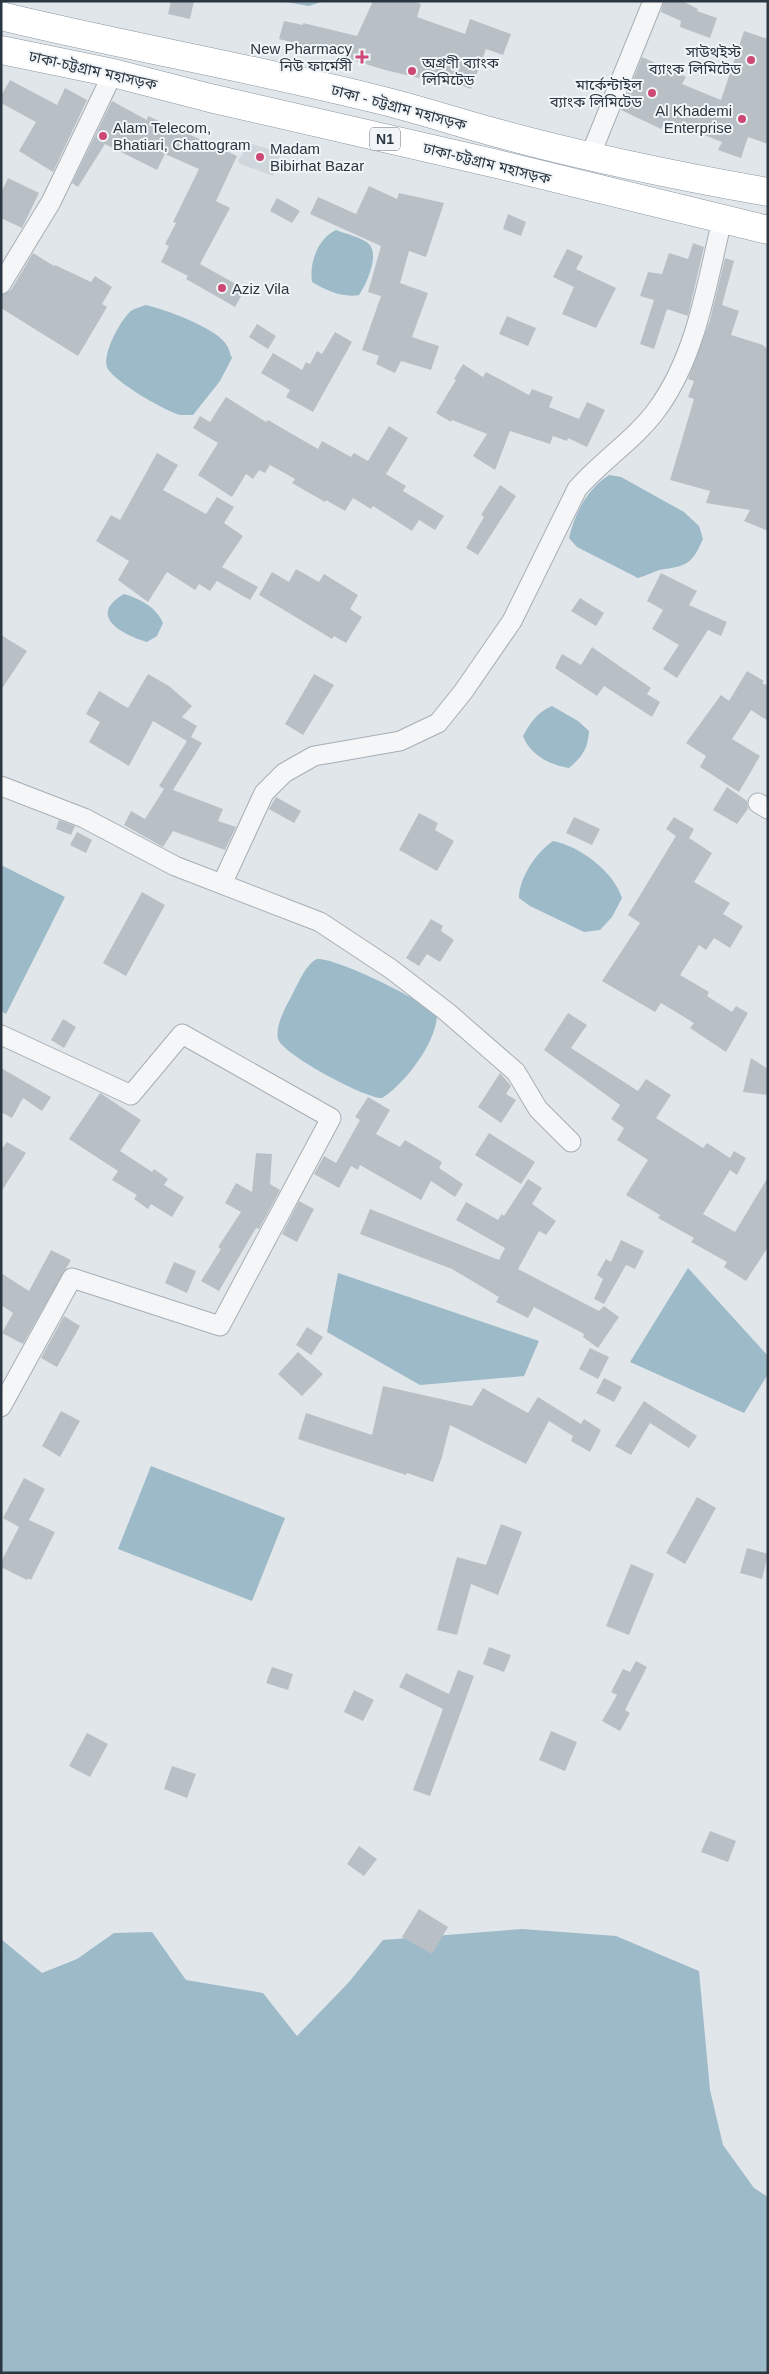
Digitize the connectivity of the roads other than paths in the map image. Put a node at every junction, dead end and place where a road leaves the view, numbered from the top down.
1 (653, 1) edge
2 (1, 16) edge
3 (1, 50) edge
4 (114, 73) junction
5 (590, 156) junction
6 (768, 192) edge
7 (722, 220) junction
8 (768, 230) edge
9 (1, 284) edge
10 (1, 786) edge
11 (222, 884) junction
12 (1, 1035) edge
13 (571, 1142) dead end
14 (1, 1407) edge

1 - 5 street
2 - 5 highway, ঢাকা - চট্টগ্রাম মহাসড়ক / N1
3 - 4 highway, ঢাকা-চট্টগ্রাম মহাসড়ক / N1
4 - 7 highway, ঢাকা-চট্টগ্রাম মহাসড়ক / N1
4 - 9 street
5 - 6 highway, ঢাকা - চট্টগ্রাম মহাসড়ক / N1
7 - 8 highway, ঢাকা-চট্টগ্রাম মহাসড়ক / N1
7 - 11 street
10 - 11 street
11 - 13 street
12 - 14 street

